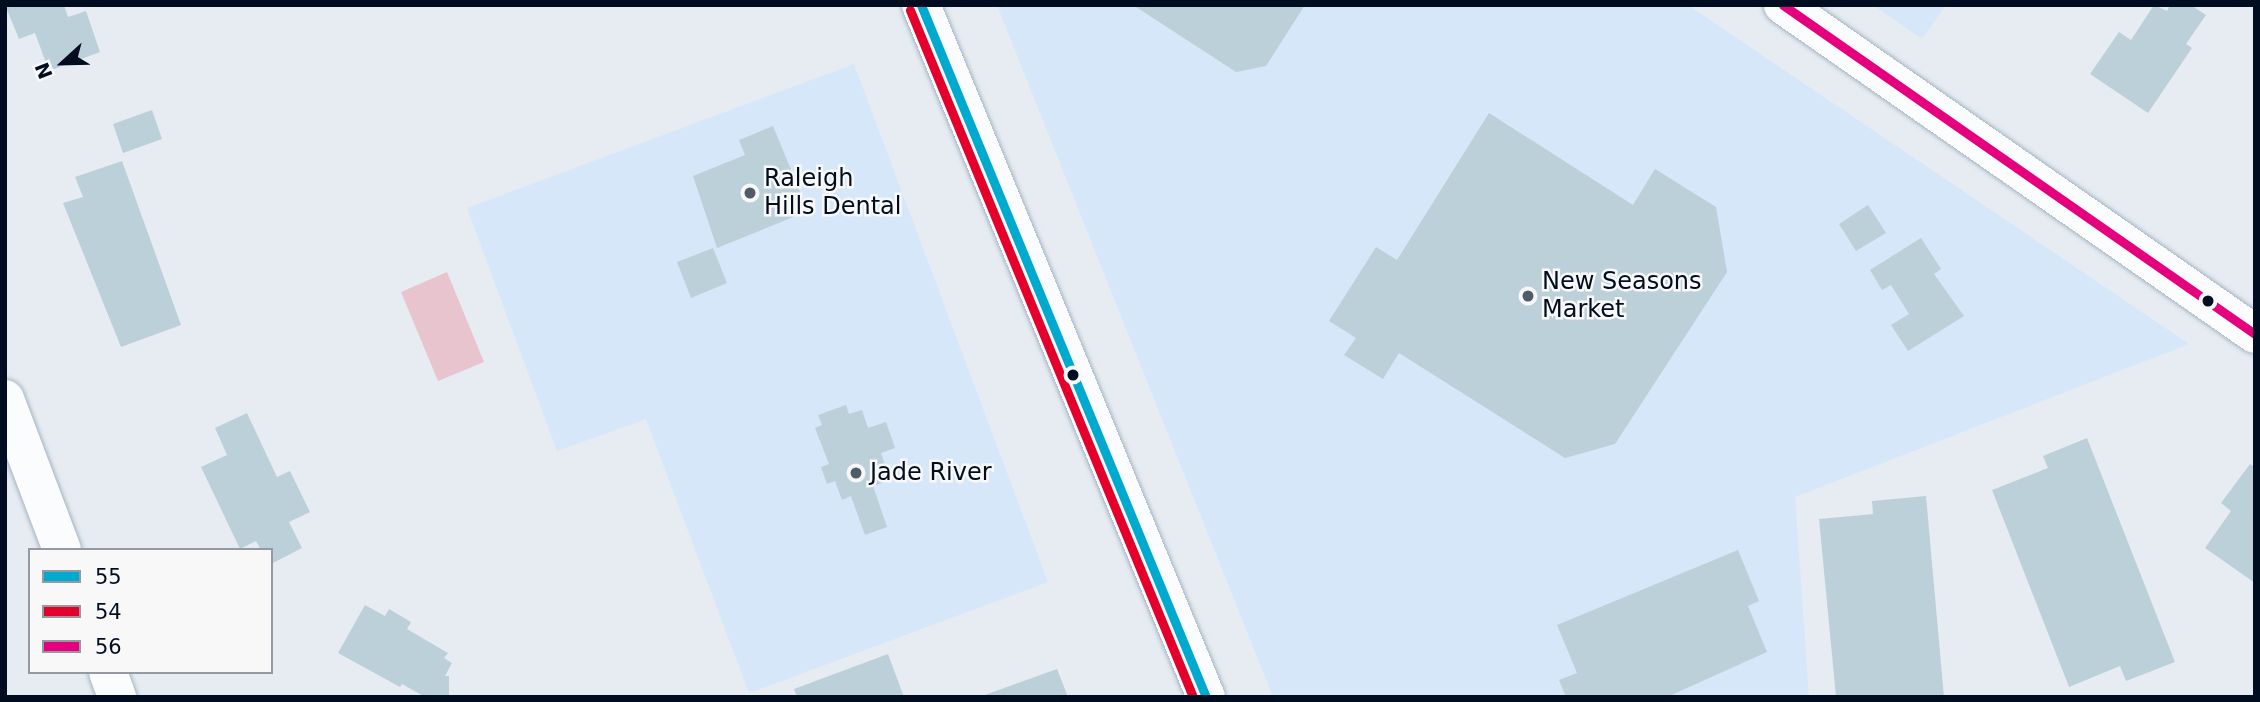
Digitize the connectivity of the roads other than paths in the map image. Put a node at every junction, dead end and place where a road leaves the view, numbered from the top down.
1 (921, 5) edge
2 (1783, 5) edge
3 (2255, 334) edge
4 (5, 399) edge
5 (61, 548) edge
6 (109, 674) edge
7 (117, 697) edge
8 (1206, 697) edge

1 - 8 main road
2 - 3 main road
4 - 5 main road
6 - 7 main road

